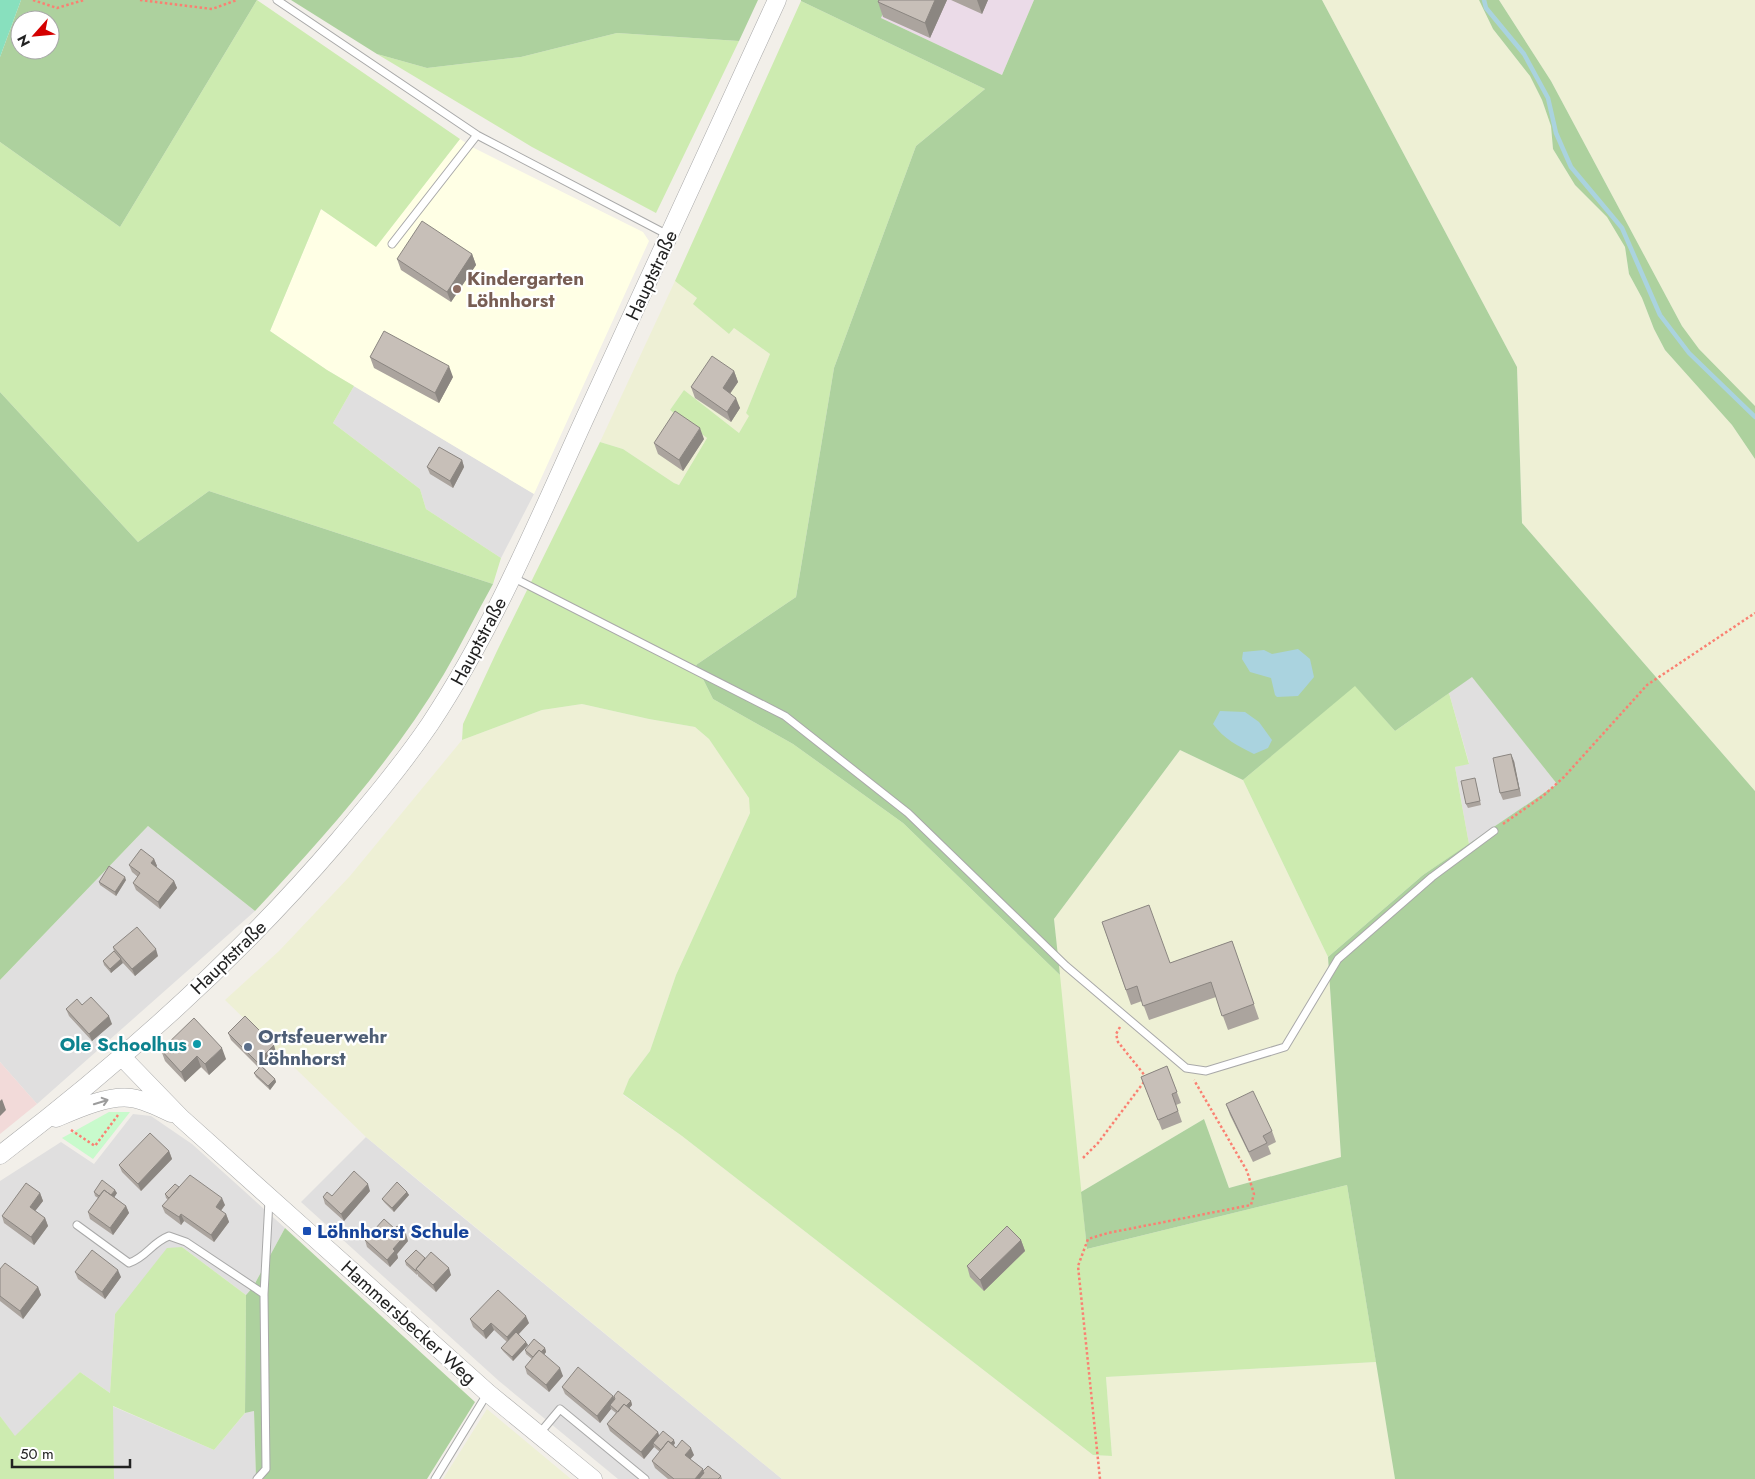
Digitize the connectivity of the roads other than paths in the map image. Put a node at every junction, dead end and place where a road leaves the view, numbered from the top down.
1 (277, 0) edge
2 (777, 0) edge
3 (476, 135) junction
4 (669, 235) junction
5 (392, 244) dead end
6 (511, 576) junction
7 (1494, 831) road end
8 (121, 1056) junction
9 (181, 1118) junction
10 (47, 1122) junction
11 (0, 1155) edge
12 (269, 1198) junction
13 (77, 1225) dead end
14 (264, 1294) junction
15 (488, 1393) junction
16 (538, 1434) junction
17 (257, 1479) edge
18 (435, 1479) edge
19 (593, 1479) edge
20 (645, 1479) edge

1 - 3 lane
2 - 4 street, Hauptstraße
3 - 4 lane
3 - 5 lane
4 - 6 street, Hauptstraße
6 - 7 lane
6 - 8 street, Hauptstraße
8 - 9 street, Hammersbecker Weg
8 - 10 street, Hauptstraße
10 -> 9 street
9 - 12 street, Hammersbecker Weg
10 - 11 street, Hauptstraße
12 - 14 lane
12 - 15 street, Hammersbecker Weg
13 - 14 lane
14 - 17 lane
15 - 16 street, Hammersbecker Weg
15 - 18 lane
16 - 19 street, Hammersbecker Weg
16 - 20 lane

